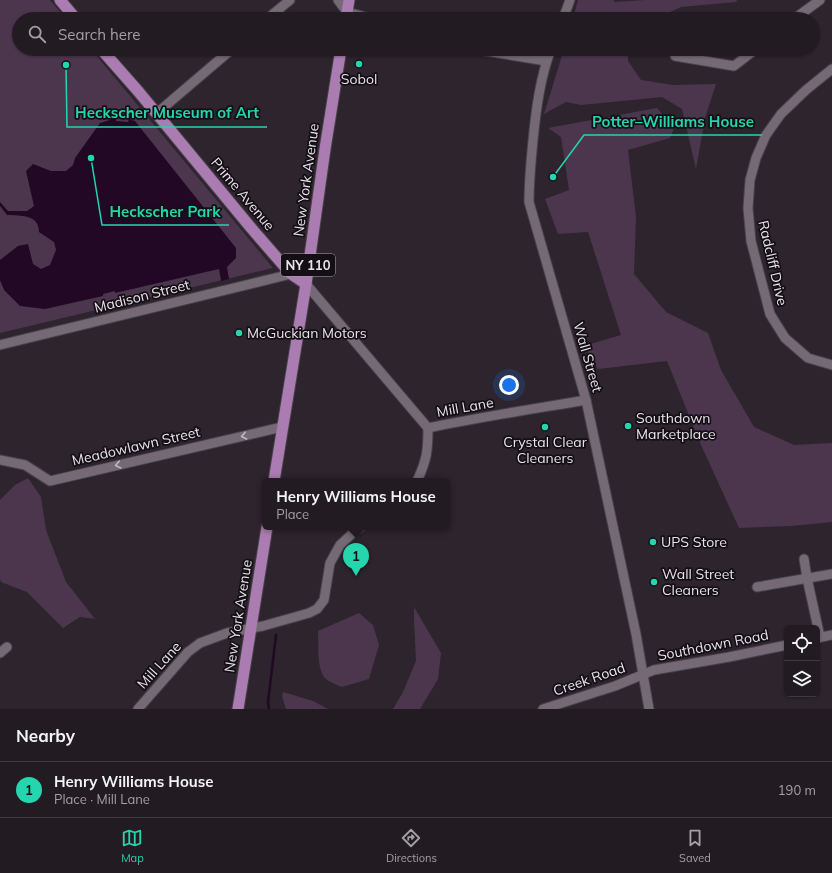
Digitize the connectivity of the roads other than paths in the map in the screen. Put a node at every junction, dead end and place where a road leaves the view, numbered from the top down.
1 (60, 0) edge
2 (290, 0) edge
3 (338, 0) edge
4 (349, 0) edge
5 (570, 0) edge
6 (820, 0) edge
7 (70, 12) edge
8 (275, 12) edge
9 (344, 12) edge
10 (347, 12) edge
11 (566, 12) edge
12 (804, 12) edge
13 (107, 56) edge
14 (224, 56) edge
15 (340, 56) edge
16 (516, 56) edge
17 (548, 56) edge
18 (675, 56) dead end
19 (747, 56) edge
20 (546, 61) junction
21 (832, 69) edge
22 (157, 113) junction
23 (291, 274) junction
24 (306, 284) junction
25 (0, 345) edge
26 (832, 365) edge
27 (586, 400) junction
28 (282, 427) junction
29 (428, 428) junction
30 (0, 460) edge
31 (274, 478) edge
32 (418, 478) edge
33 (267, 530) edge
34 (357, 530) edge
35 (804, 560) dead end
36 (832, 574) edge
37 (807, 578) junction
38 (757, 587) dead end
39 (816, 625) edge
40 (252, 629) junction
41 (832, 635) edge
42 (820, 638) edge
43 (784, 646) edge
44 (644, 674) junction
45 (138, 709) edge
46 (238, 709) edge
47 (543, 709) edge
48 (649, 709) edge

1 - 7 main road
2 - 8 street
3 - 9 street
4 - 10 main road
5 - 11 street
6 - 12 street
13 - 22 main road, Prime Avenue
14 - 22 street
15 - 24 main road, New York Avenue / NY 110
16 - 20 street
17 - 20 street, Wall Street
18 - 19 street
20 - 27 street, Wall Street
21 - 26 street, Radcliff Drive
22 - 23 main road, Prime Avenue
23 - 24 main road, Prime Avenue
23 - 25 street, Madison Street
24 - 28 main road, New York Avenue / NY 110
24 - 29 street, Prime Avenue
27 - 29 street, Mill Lane
27 - 44 street, Wall Street
28 -> 30 street, Meadowlawn Street
28 - 31 main road, New York Avenue / NY 110
29 - 32 street, Mill Lane
33 - 40 main road, New York Avenue
34 - 40 street, Mill Lane
35 - 37 street
36 - 37 street
37 - 38 street
37 - 39 street
40 - 45 street, Mill Lane
40 - 46 main road, New York Avenue
41 - 42 street
43 - 44 street, Southdown Road
44 - 47 street, Creek Road
44 - 48 street, Wall Street

